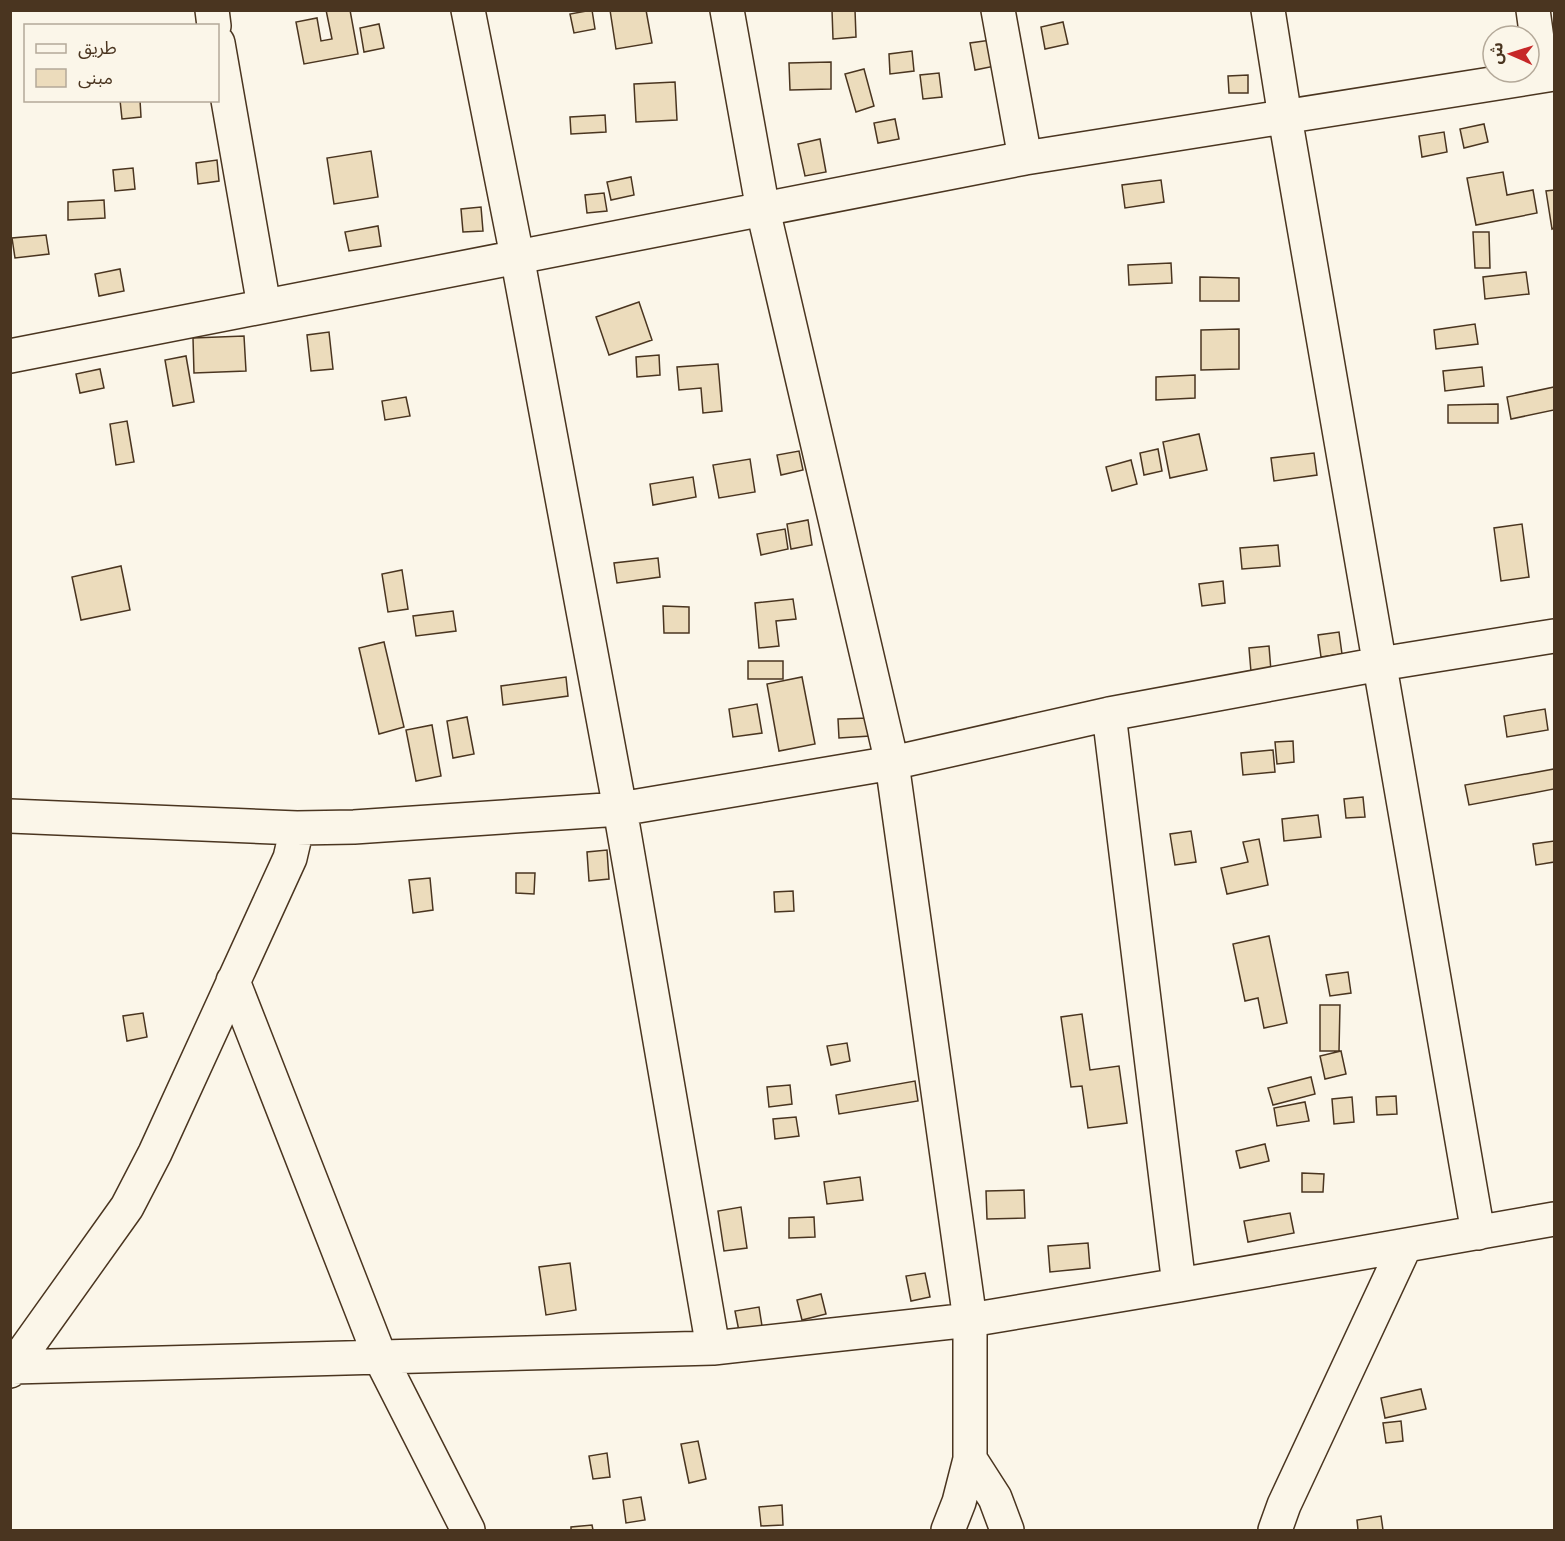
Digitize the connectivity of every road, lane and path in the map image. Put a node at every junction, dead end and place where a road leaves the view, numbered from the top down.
1 (468, 10) edge
2 (727, 10) edge
3 (998, 10) edge
4 (1268, 10) edge
5 (1533, 10) edge
6 (219, 49) edge
7 (1548, 75) edge
8 (1285, 117) junction
9 (1025, 158) junction
10 (763, 210) junction
11 (517, 256) junction
12 (264, 306) junction
13 (10, 356) edge
14 (1554, 636) edge
15 (1380, 664) junction
16 (1109, 714) junction
17 (892, 763) junction
18 (620, 809) junction
19 (10, 816) edge
20 (297, 828) junction
21 (233, 981) junction
22 (1554, 1220) edge
23 (1478, 1233) junction
24 (1405, 1246) junction
25 (1179, 1285) junction
26 (970, 1320) junction
27 (713, 1348) junction
28 (380, 1357) junction
29 (12, 1369) edge
30 (970, 1459) junction
31 (468, 1530) edge
32 (948, 1530) edge
33 (1007, 1530) edge
34 (1275, 1530) edge

1 - 11 street
2 - 10 street
3 - 9 street
4 - 8 street
5 - 7 street
6 - 12 street
7 - 8 street
8 - 9 street
8 - 15 street
9 - 10 street
10 - 11 street
10 - 17 street
11 - 12 street
11 - 18 street
12 - 13 street
14 - 15 street
15 - 16 street
15 - 23 street
16 - 17 street
16 - 25 street
17 - 18 street
17 - 26 street
18 - 20 street
18 - 27 street
19 - 20 street
20 - 21 street
21 - 28 street
21 - 29 street
22 - 23 street
23 - 24 street
24 - 25 street
24 - 34 street
25 - 26 street
26 - 27 street
26 - 30 street
27 - 28 street
28 - 29 street
28 - 31 street
30 - 32 street
30 - 33 street

